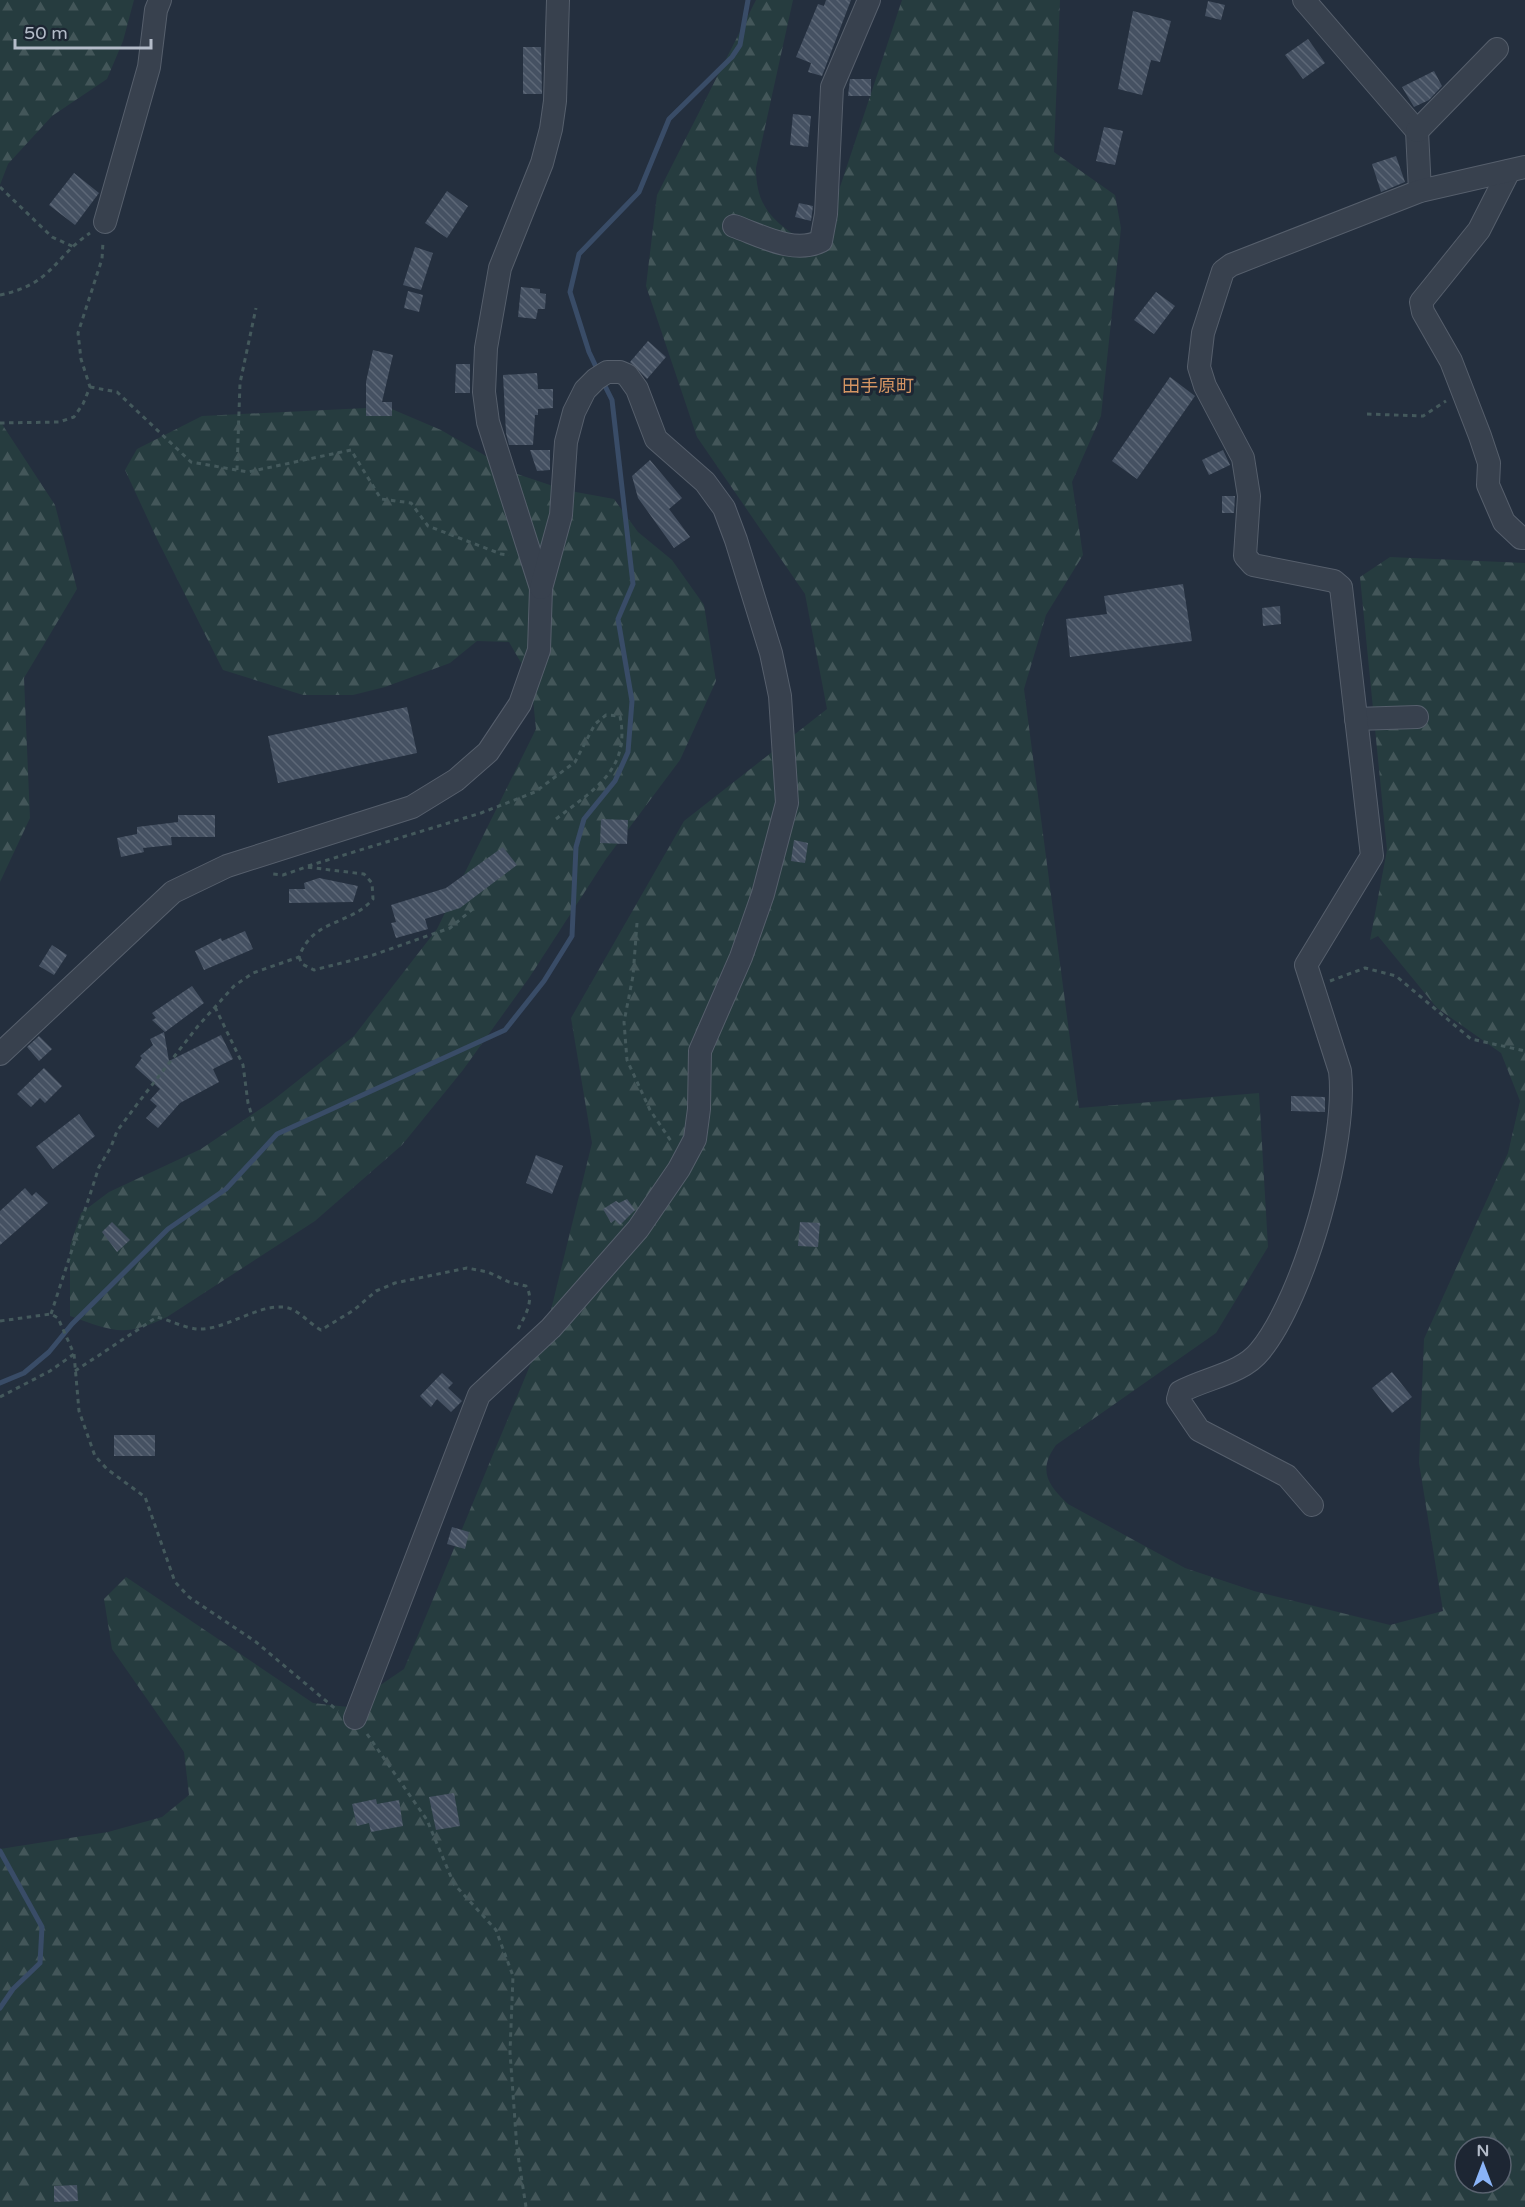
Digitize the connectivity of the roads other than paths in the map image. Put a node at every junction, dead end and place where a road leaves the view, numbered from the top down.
1 (160, 0) edge
2 (558, 0) edge
3 (869, 0) edge
4 (1304, 0) edge
5 (1497, 49) dead end
6 (1417, 131) junction
7 (1517, 169) edge
8 (1420, 191) junction
9 (105, 222) road end
10 (734, 226) dead end
11 (1525, 538) edge
12 (541, 588) junction
13 (1417, 717) dead end
14 (1356, 719) junction
15 (0, 1054) edge
16 (1312, 1505) dead end
17 (355, 1718) road end

1 - 9 street
2 - 12 street
3 - 10 street
4 - 6 street
5 - 6 street
6 - 8 street
7 - 8 street
7 - 11 street
8 - 14 street
12 - 15 street
12 - 17 street
13 - 14 street
14 - 16 street

